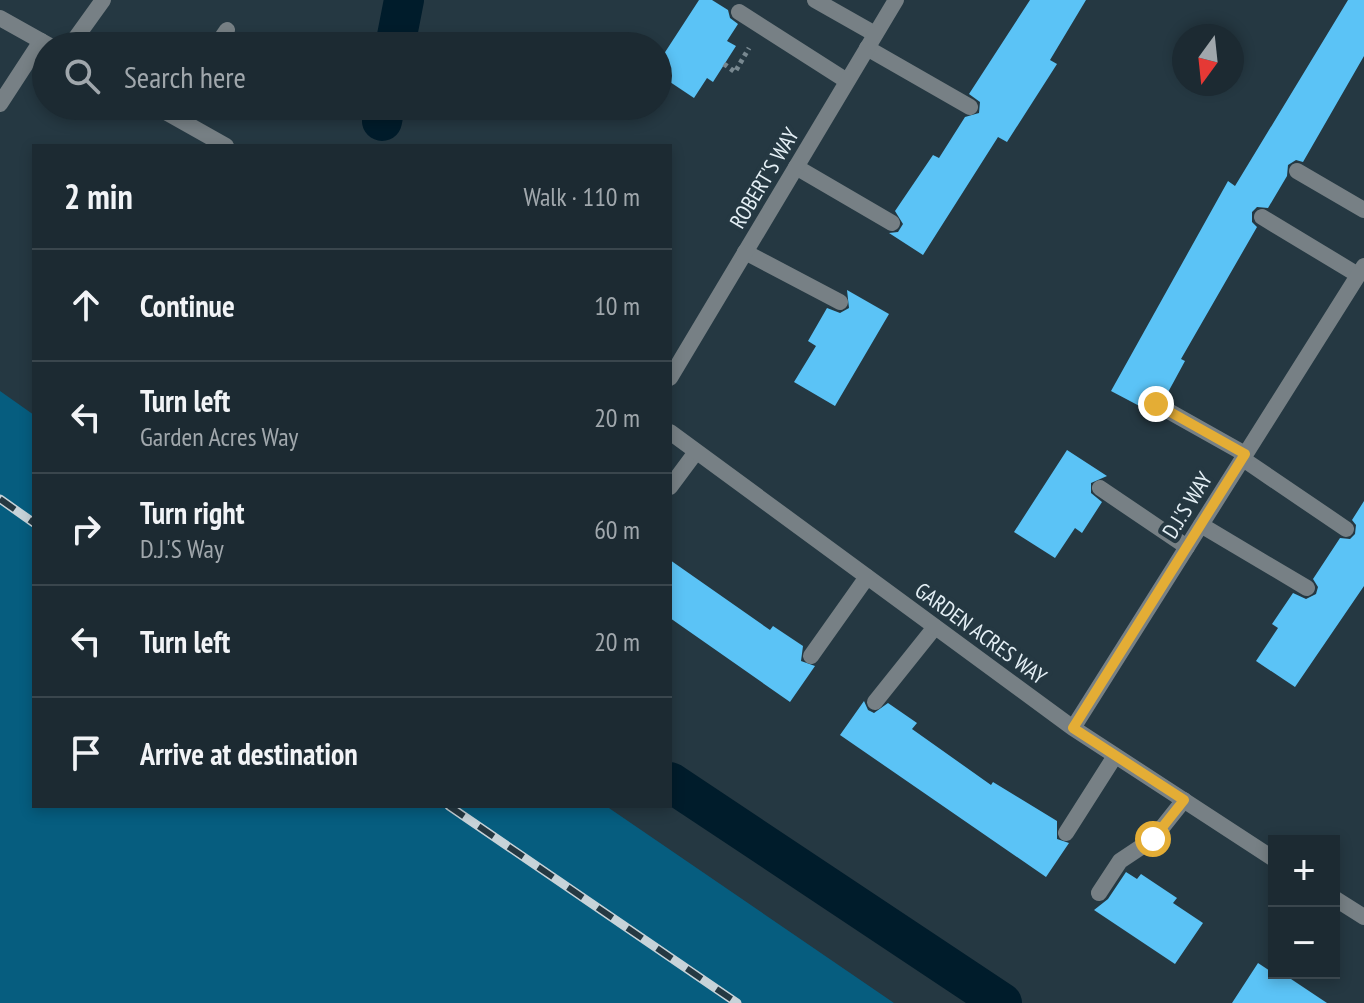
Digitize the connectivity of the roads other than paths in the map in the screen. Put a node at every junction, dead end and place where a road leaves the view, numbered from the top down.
1 (103, 0) edge
2 (815, 0) edge
3 (896, 0) edge
4 (739, 12) dead end
5 (0, 18) edge
6 (80, 32) edge
7 (32, 36) edge
8 (871, 41) junction
9 (32, 61) edge
10 (847, 81) junction
11 (0, 104) edge
12 (970, 107) dead end
13 (187, 120) edge
14 (220, 144) edge
15 (796, 167) junction
16 (1297, 171) dead end
17 (1364, 210) edge
18 (1262, 217) dead end
19 (892, 223) dead end
20 (745, 252) junction
21 (1360, 278) edge
22 (840, 302) dead end
23 (672, 375) edge
24 (1156, 404) dead end
25 (672, 434) edge
26 (696, 452) junction
27 (1244, 457) junction
28 (672, 484) edge
29 (1100, 488) dead end
30 (1201, 525) junction
31 (1346, 529) dead end
32 (1187, 547) junction
33 (867, 577) junction
34 (1307, 588) dead end
35 (935, 627) junction
36 (811, 656) dead end
37 (875, 702) dead end
38 (1073, 728) junction
39 (1115, 756) junction
40 (1184, 800) junction
41 (1066, 833) dead end
42 (1268, 855) edge
43 (1099, 893) dead end
44 (1340, 902) edge
45 (1364, 917) edge

1 - 6 street
2 - 8 street
3 - 8 street, ROBERT'S WAY
4 - 10 street
5 - 7 street
8 - 10 street, ROBERT'S WAY
8 - 12 street
9 - 11 street
10 - 15 street, ROBERT'S WAY
13 - 14 street
15 - 19 street
15 - 20 street, ROBERT'S WAY
16 - 17 street
18 - 21 street
20 - 22 street
20 - 23 street, ROBERT'S WAY
21 - 27 street, D.J.'S WAY
24 - 27 street
25 - 26 street, GARDEN ACRES WAY
26 - 28 street
26 - 33 street, GARDEN ACRES WAY
27 - 30 street, D.J.'S WAY
27 - 31 street
29 - 32 street
30 - 32 street, D.J.'S WAY
30 - 34 street
32 - 38 street, D.J.'S WAY
33 - 35 street, GARDEN ACRES WAY
33 - 36 street
35 - 37 street
35 - 38 street, GARDEN ACRES WAY
38 - 39 street, GARDEN ACRES WAY
39 - 40 street, GARDEN ACRES WAY
39 - 41 street
40 - 42 street, GARDEN ACRES WAY
40 - 43 street
44 - 45 street

